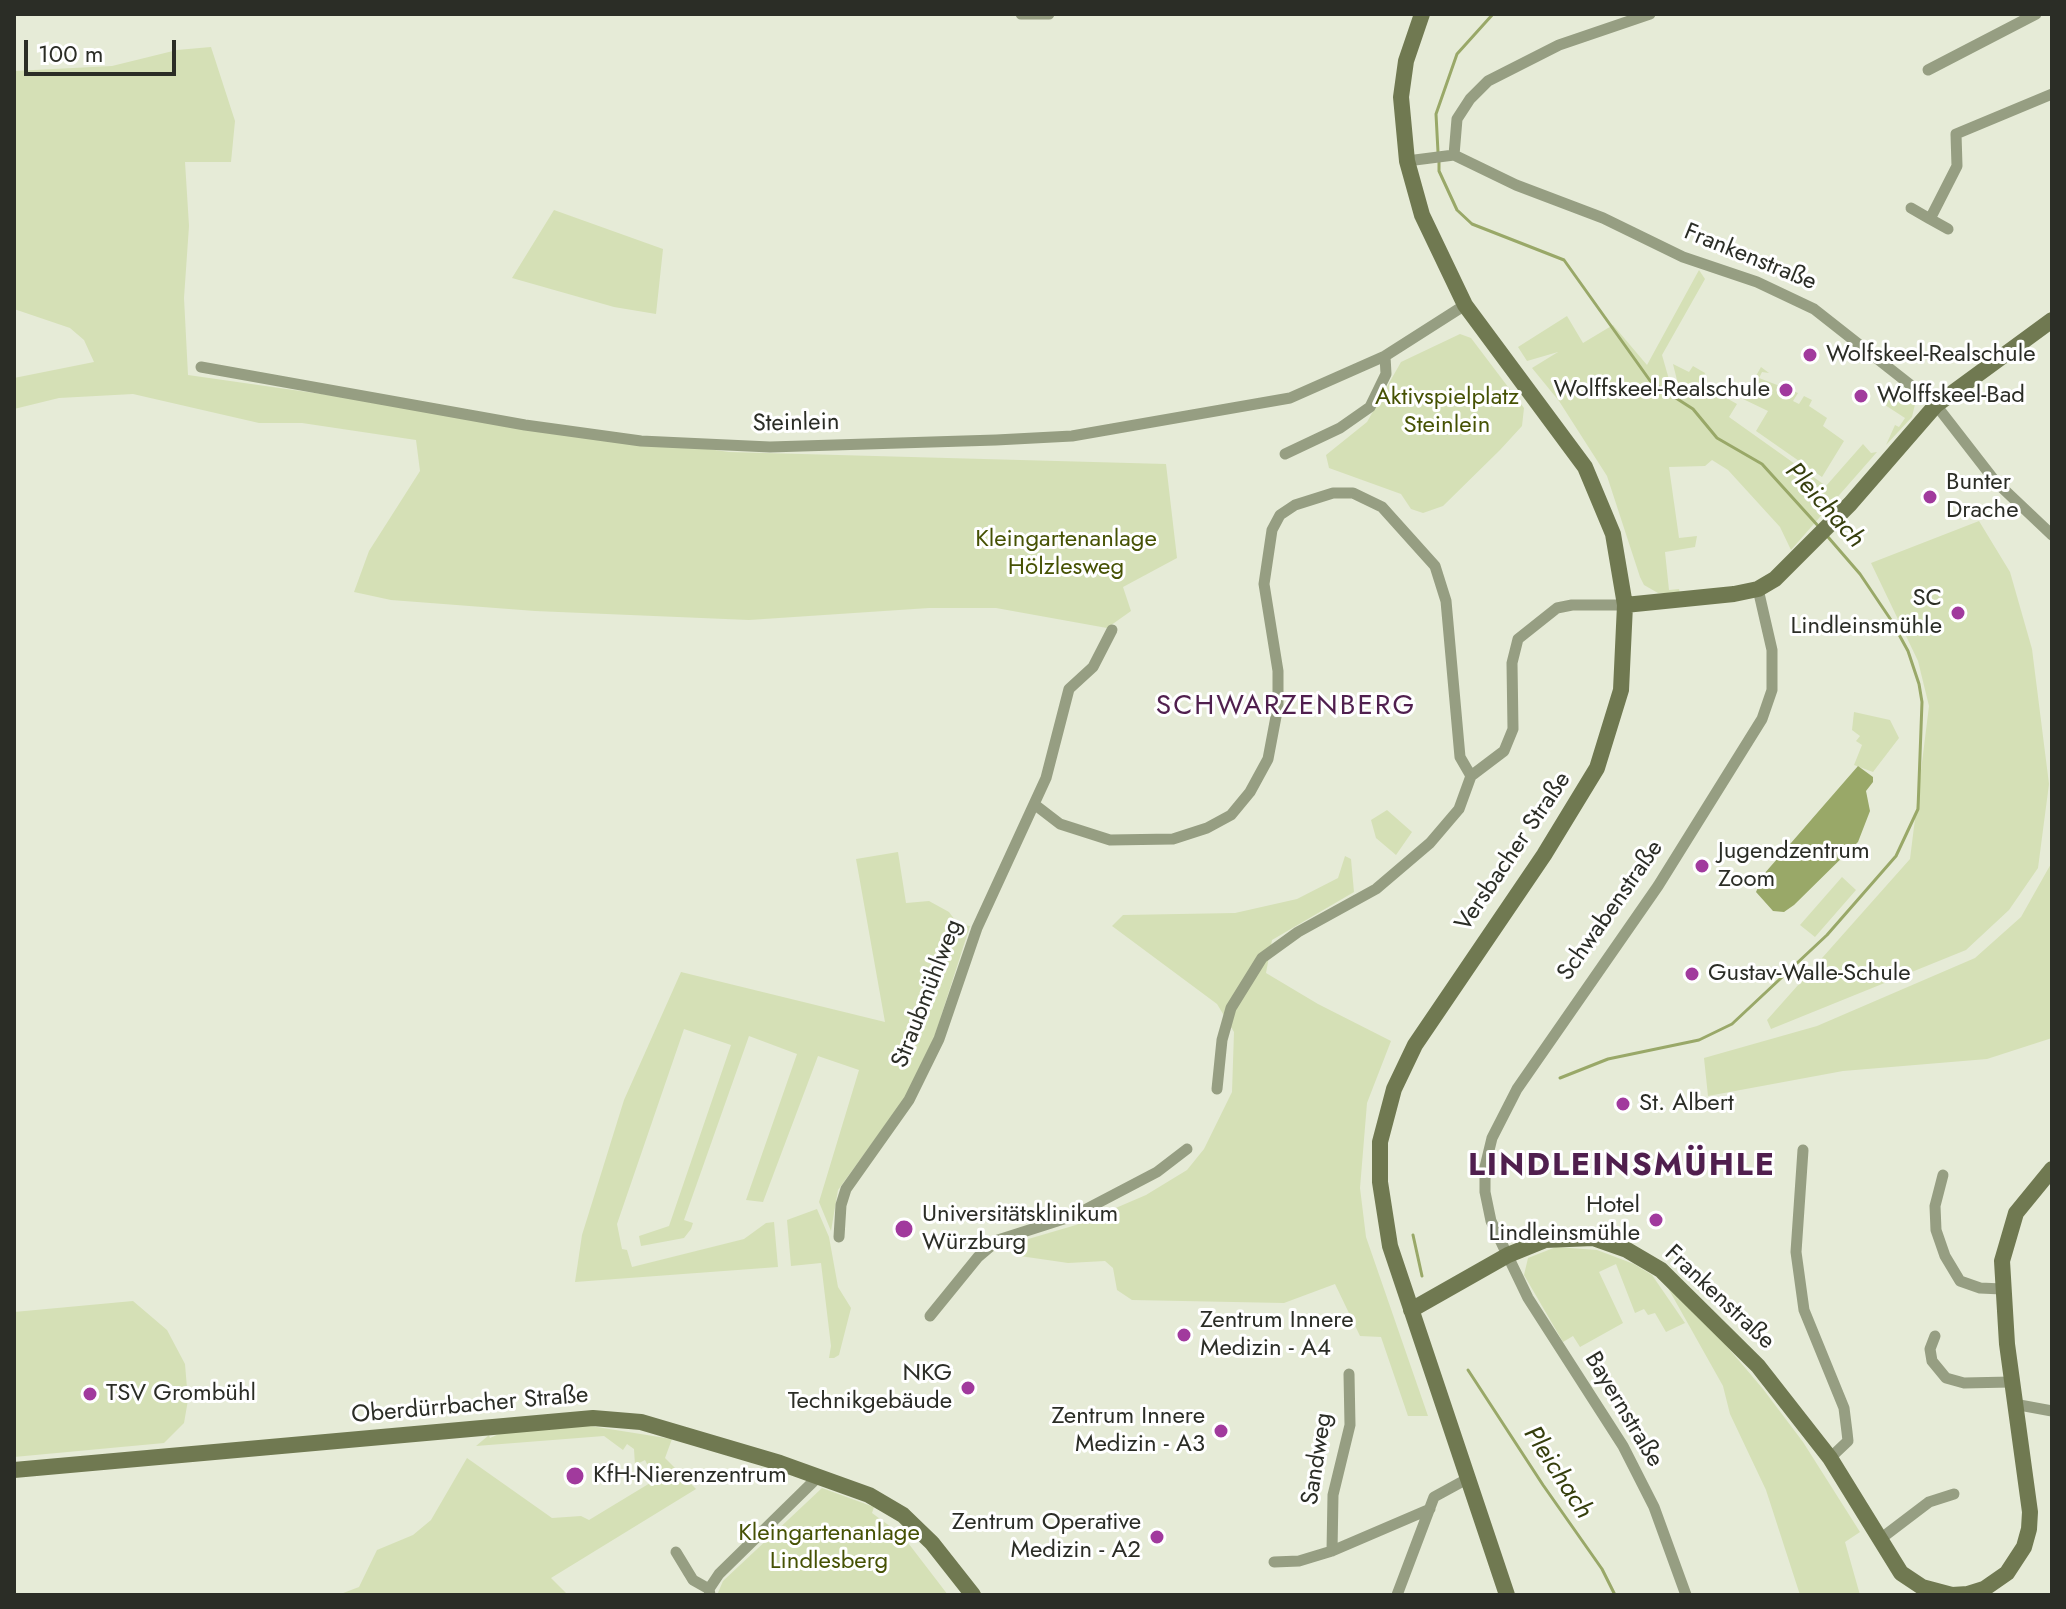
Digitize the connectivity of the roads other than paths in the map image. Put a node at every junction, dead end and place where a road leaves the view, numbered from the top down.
1 (1021, 14) edge
2 (1049, 14) edge
3 (1422, 14) edge
4 (1650, 14) edge
5 (2036, 14) edge
6 (1928, 70) dead end
7 (2052, 94) edge
8 (1454, 155) junction
9 (1407, 161) junction
10 (1911, 208) dead end
11 (1930, 219) junction
12 (1948, 229) dead end
13 (1465, 305) junction
14 (2052, 320) edge
15 (1385, 356) junction
16 (201, 367) dead end
17 (1936, 405) junction
18 (1285, 454) dead end
19 (2052, 535) edge
20 (1758, 589) junction
21 (1625, 605) junction
22 (1112, 630) dead end
23 (1471, 776) junction
24 (1034, 804) junction
25 (1217, 1089) dead end
26 (1187, 1149) dead end
27 (1803, 1150) dead end
28 (2052, 1169) edge
29 (1943, 1175) dead end
30 (839, 1237) dead end
31 (1508, 1255) junction
32 (2002, 1289) junction
33 (1411, 1310) junction
34 (930, 1316) dead end
35 (1935, 1336) dead end
36 (1349, 1374) dead end
37 (2011, 1382) junction
38 (2014, 1404) junction
39 (2052, 1411) edge
40 (1830, 1458) junction
41 (14, 1470) edge
42 (819, 1476) junction
43 (1467, 1479) junction
44 (1954, 1494) dead end
45 (1430, 1509) junction
46 (1879, 1540) junction
47 (1332, 1551) junction
48 (676, 1552) dead end
49 (1274, 1562) dead end
50 (710, 1592) edge
51 (973, 1595) edge
52 (1397, 1595) edge
53 (1507, 1595) edge
54 (1686, 1595) edge

1 - 2 street
3 - 9 street, Versbacher Straße
4 - 8 street
5 - 6 street
7 - 11 street
8 - 9 street
8 - 17 street, Frankenstraße
9 - 13 street, Versbacher Straße
10 - 11 street
11 - 12 street
13 - 15 street, Steinlein
13 - 21 street, Versbacher Straße
14 - 17 street
15 - 16 street, Steinlein
15 - 18 street
17 - 19 street, Frankenstraße
17 - 20 street
20 - 21 street
20 - 31 street, Schwabenstraße
21 - 23 street
21 - 33 street, Versbacher Straße
22 - 24 street, Straubmühlweg
23 - 24 street
23 - 25 street
24 - 30 street, Straubmühlweg
26 - 34 street
27 - 40 street
28 - 32 street, Frankenstraße
29 - 32 street
31 - 33 street, Frankenstraße
31 - 40 street, Frankenstraße
31 - 54 street, Bayernstraße
32 - 37 street, Frankenstraße
33 - 43 street, Versbacher Straße
35 - 37 street
36 - 47 street, Sandweg
37 - 38 street, Frankenstraße
38 - 39 street
38 - 46 street, Frankenstraße
40 - 46 street, Frankenstraße
41 - 42 street, Oberdürrbacher Straße
42 - 50 street
42 - 51 street, Oberdürrbacher Straße
43 - 45 street
43 - 53 street, Versbacher Straße
44 - 46 street
45 - 47 street
45 - 52 street
47 - 49 street
48 - 50 street

